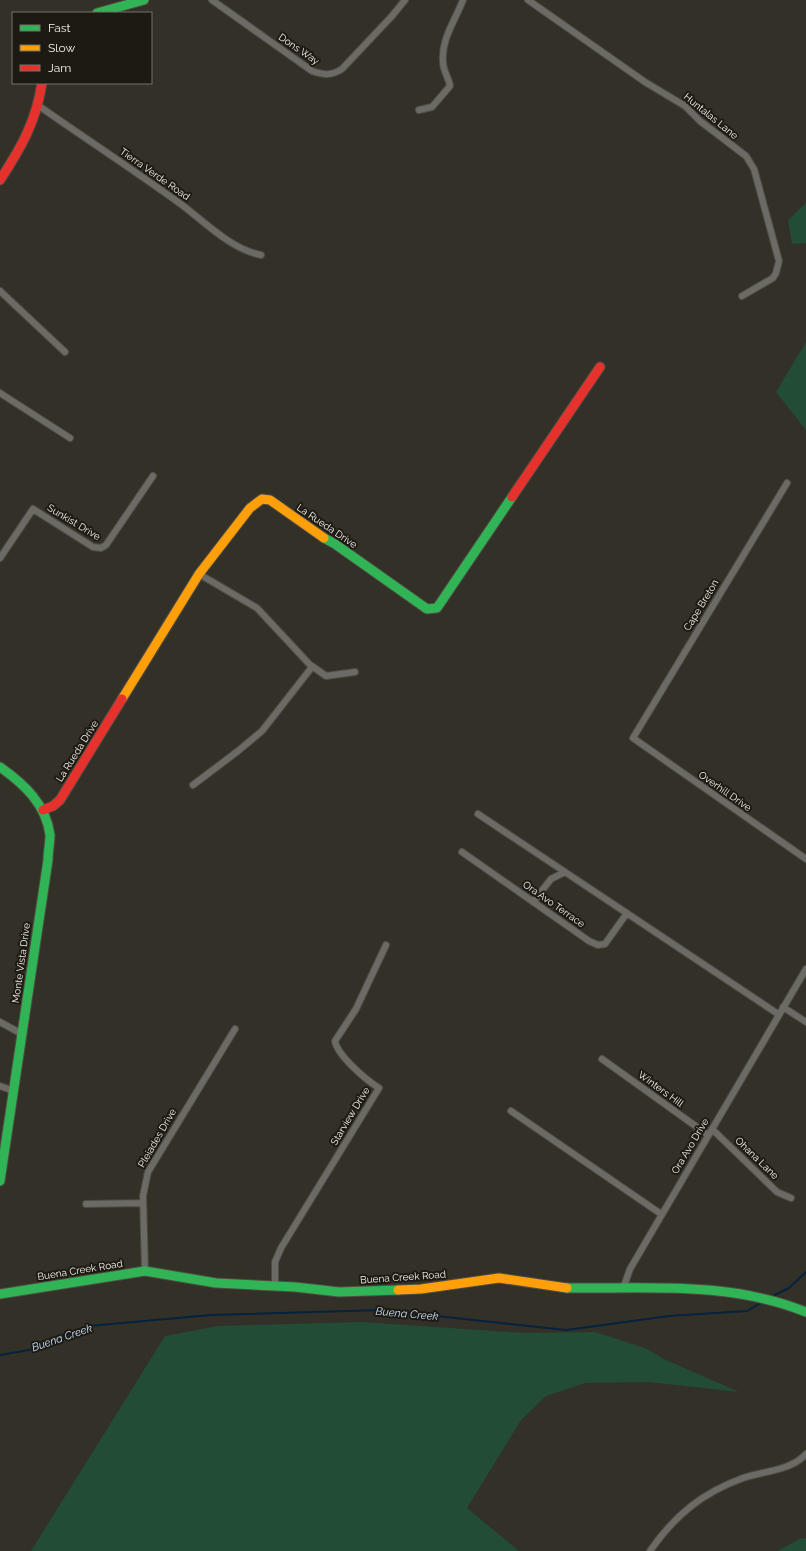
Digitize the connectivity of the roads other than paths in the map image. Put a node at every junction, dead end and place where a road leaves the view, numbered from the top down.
1 (144, 0) edge
2 (212, 0) edge
3 (404, 0) edge
4 (462, 0) edge
5 (528, 0) edge
6 (102, 12) edge
7 (42, 84) edge
8 (38, 106) junction
9 (419, 110) dead end
10 (0, 180) edge
11 (261, 255) dead end
12 (0, 290) edge
13 (742, 296) dead end
14 (65, 352) dead end
15 (600, 367) dead end
16 (0, 393) edge
17 (70, 438) dead end
18 (152, 476) dead end
19 (787, 484) dead end
20 (0, 558) edge
21 (199, 574) junction
22 (312, 666) junction
23 (355, 672) dead end
24 (633, 738) joint
25 (0, 767) edge
26 (193, 785) dead end
27 (43, 810) junction
28 (478, 814) dead end
29 (462, 852) dead end
30 (806, 859) edge
31 (565, 872) junction
32 (533, 902) junction
33 (627, 913) junction
34 (386, 945) dead end
35 (806, 969) edge
36 (783, 1008) junction
37 (778, 1014) junction
38 (0, 1022) edge
39 (806, 1022) edge
40 (235, 1029) dead end
41 (22, 1034) junction
42 (602, 1059) dead end
43 (0, 1086) edge
44 (14, 1091) junction
45 (511, 1111) dead end
46 (712, 1129) junction
47 (708, 1135) junction
48 (0, 1180) edge
49 (791, 1198) dead end
50 (143, 1203) junction
51 (86, 1204) dead end
52 (661, 1214) junction
53 (145, 1271) junction
54 (274, 1286) junction
55 (623, 1289) junction
56 (0, 1294) edge
57 (806, 1312) edge
58 (806, 1454) edge
59 (650, 1551) edge

1 - 6 main road
2 - 3 street, Dons Way
4 - 9 street
5 - 13 street, Huntalas Lane
7 - 8 main road
8 - 10 main road
8 - 11 street, Tierra Verde Road
12 - 14 street
15 - 21 main road, La Rueda Drive
16 - 17 street
18 - 20 street, Sunkist Drive
19 - 24 street, Cape Breton
21 - 22 street
21 - 27 main road, La Rueda Drive
22 - 23 street
22 - 26 street
24 - 30 street, Overhill Drive
25 - 27 main road, Monte Vista Drive
27 - 41 main road, Monte Vista Drive
28 - 31 street
29 - 32 street, Ora Avo Terrace
31 - 32 street
31 - 33 street
32 - 33 street, Ora Avo Terrace
33 - 37 street
34 - 54 street, Starview Drive
35 - 36 street
36 - 37 street, Ora Avo Drive
36 - 39 street
37 - 46 street, Ora Avo Drive
38 - 41 street
40 - 50 street, Pleiades Drive
41 - 44 main road, Monte Vista Drive
42 - 47 street, Winters Hill
43 - 44 street
44 - 48 main road, Monte Vista Drive
45 - 52 street
46 - 47 street, Ora Avo Drive
46 - 49 street, Ohana Lane
47 - 52 street, Ora Avo Drive
50 - 51 street
50 - 53 street, Pleiades Drive
52 - 55 street, Ora Avo Drive
53 - 54 main road, Buena Creek Road
53 - 56 main road, Buena Creek Road
54 - 55 main road, Buena Creek Road
55 - 57 main road, Buena Creek Road
58 - 59 street

